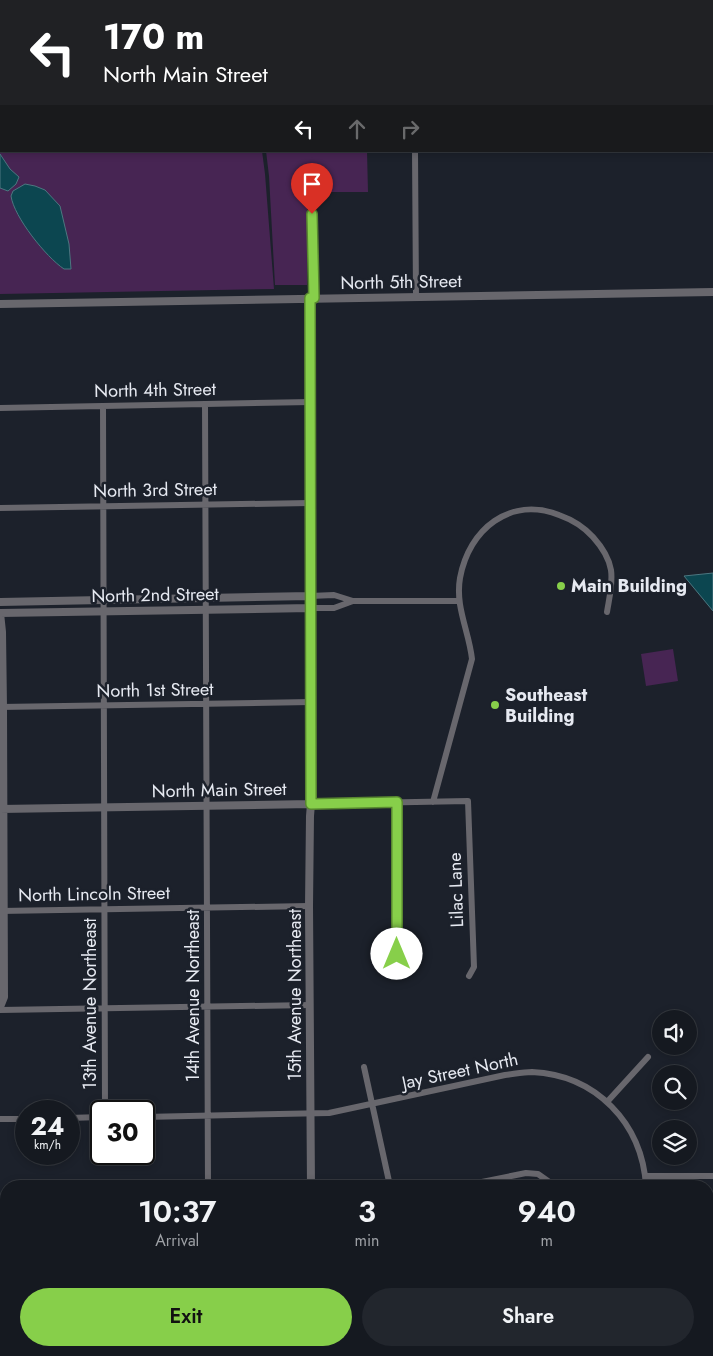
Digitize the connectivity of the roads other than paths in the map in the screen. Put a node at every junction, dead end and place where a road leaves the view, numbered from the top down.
1 (415, 152) edge
2 (312, 214) dead end
3 (713, 292) edge
4 (416, 297) junction
5 (312, 298) junction
6 (0, 304) edge
7 (310, 402) junction
8 (205, 404) junction
9 (103, 406) junction
10 (0, 408) edge
11 (310, 503) junction
12 (206, 504) junction
13 (103, 506) junction
14 (0, 508) edge
15 (310, 596) junction
16 (206, 598) junction
17 (103, 599) junction
18 (458, 600) junction
19 (353, 601) junction
20 (0, 602) edge
21 (310, 608) junction
22 (206, 609) junction
23 (104, 611) junction
24 (607, 612) dead end
25 (0, 613) edge
26 (311, 702) junction
27 (207, 704) junction
28 (104, 705) junction
29 (1, 707) edge
30 (468, 801) joint
31 (397, 802) junction
32 (433, 802) junction
33 (311, 804) junction
34 (207, 806) junction
35 (103, 807) junction
36 (1, 809) edge
37 (309, 906) junction
38 (208, 907) junction
39 (104, 909) junction
40 (2, 911) edge
41 (397, 954) dead end
42 (469, 976) dead end
43 (310, 1005) junction
44 (208, 1007) junction
45 (0, 1009) edge
46 (104, 1009) junction
47 (648, 1057) dead end
48 (364, 1067) dead end
49 (105, 1100) edge
50 (607, 1102) junction
51 (372, 1105) junction
52 (311, 1114) junction
53 (209, 1115) junction
54 (155, 1117) edge
55 (15, 1119) edge
56 (0, 1120) edge
57 (646, 1176) junction
58 (713, 1176) edge
59 (208, 1180) edge
60 (311, 1180) edge
61 (389, 1180) edge
62 (495, 1180) edge
63 (548, 1180) edge
64 (646, 1180) edge

1 - 4 street
2 - 5 street
3 - 4 street, North 5th Street
4 - 5 street, North 5th Street
5 - 6 street, North 5th Street
5 - 7 street, 15th Avenue Northeast
7 - 8 street, North 4th Street
7 - 11 street, 15th Avenue Northeast
8 - 9 street, North 4th Street
8 - 12 street, 14th Avenue Northeast
9 - 10 street, North 4th Street
9 - 13 street, 13th Avenue Northeast
11 - 12 street, North 3rd Street
11 - 15 street, 15th Avenue Northeast
12 - 13 street, North 3rd Street
12 - 16 street, 14th Avenue Northeast
13 - 14 street, North 3rd Street
13 - 17 street, 13th Avenue Northeast
15 - 16 street, North 2nd Street
15 - 19 street
15 - 21 street, 15th Avenue Northeast
16 - 17 street, North 2nd Street
16 - 22 street, 14th Avenue Northeast
17 - 20 street, North 2nd Street
17 - 23 street, 13th Avenue Northeast
18 - 19 street
18 - 24 street
18 - 32 street
19 - 21 street
21 - 22 street, North 2nd Street
21 - 26 street, 15th Avenue Northeast
22 - 23 street, North 2nd Street
22 - 27 street, 14th Avenue Northeast
23 - 25 street, North 2nd Street
23 - 28 street, 13th Avenue Northeast
25 - 29 street
26 - 27 street, North 1st Street
26 - 33 street, 15th Avenue Northeast
27 - 28 street, North 1st Street
27 - 34 street, 14th Avenue Northeast
28 - 29 street, North 1st Street
28 - 35 street, 13th Avenue Northeast
29 - 36 street
30 - 32 street, North Main Street
30 - 42 street, Lilac Lane
31 - 32 street, North Main Street
31 - 33 street, North Main Street
31 - 41 street
33 - 34 street, North Main Street
33 - 37 street, 15th Avenue Northeast
34 - 35 street, North Main Street
34 - 38 street, 14th Avenue Northeast
35 - 36 street, North Main Street
35 - 39 street, 13th Avenue Northeast
36 - 40 street
37 - 38 street, North Lincoln Street
37 - 43 street, 15th Avenue Northeast
38 - 39 street, North Lincoln Street
38 - 44 street, 14th Avenue Northeast
39 - 40 street, North Lincoln Street
39 - 46 street, 13th Avenue Northeast
40 - 45 street
43 - 44 street
43 - 52 street, 15th Avenue Northeast
44 - 46 street
44 - 53 street, 14th Avenue Northeast
45 - 46 street
46 - 49 street, 13th Avenue Northeast
47 - 50 street
48 - 51 street
50 - 51 street, Jay Street North
50 - 57 street, Jay Street North
51 - 52 street, Jay Street North
51 - 61 street
52 - 53 street, Jay Street North
52 - 60 street, 15th Avenue Northeast
53 - 54 street, Jay Street North
53 - 59 street, 14th Avenue Northeast
55 - 56 street
57 - 58 street
57 - 64 street, Jay Street North
62 - 63 street

